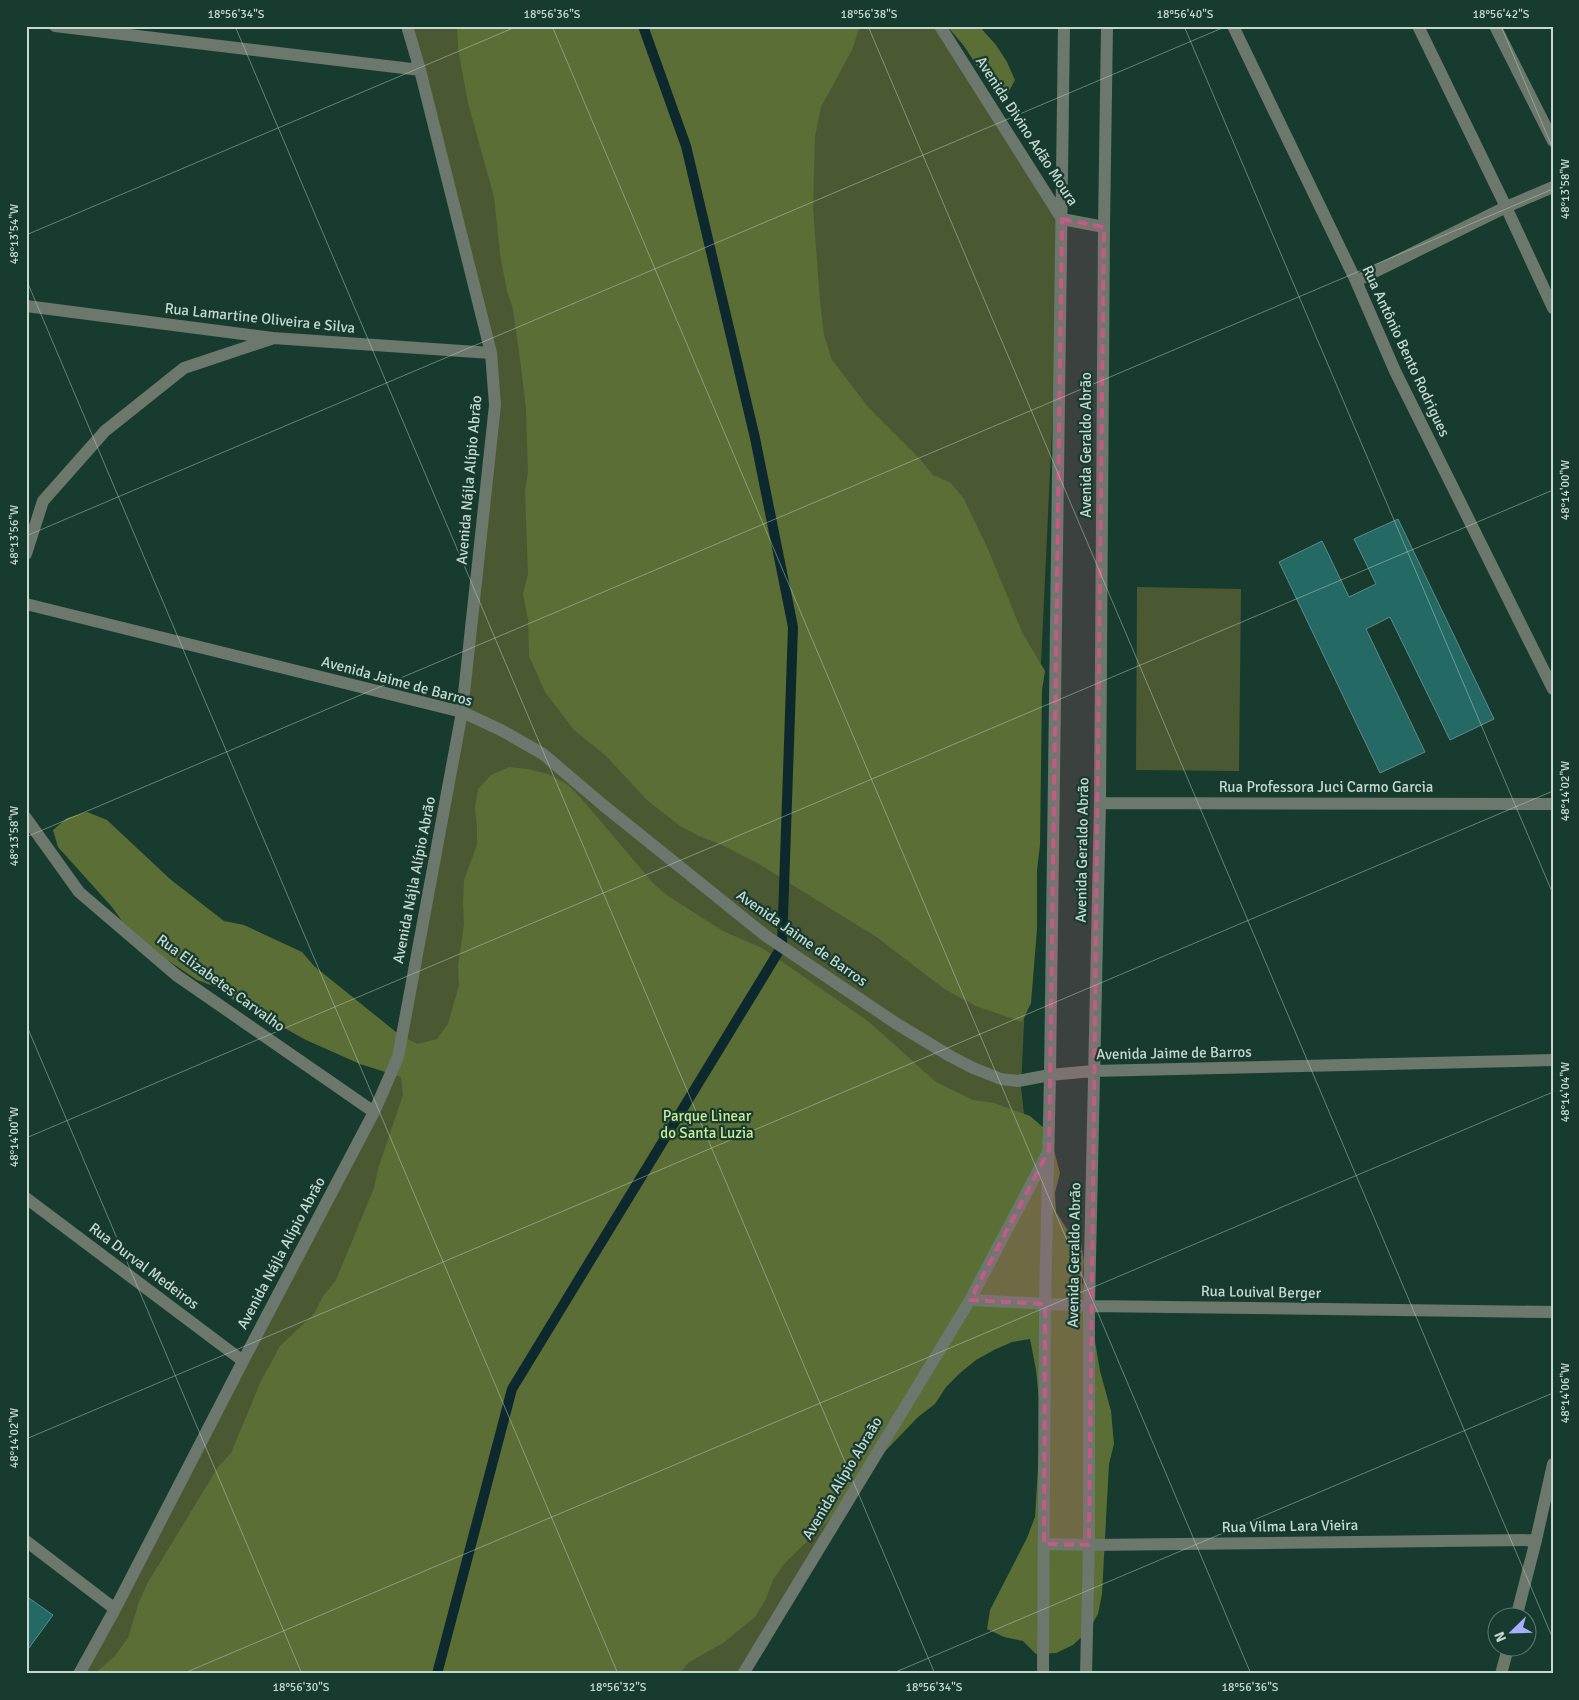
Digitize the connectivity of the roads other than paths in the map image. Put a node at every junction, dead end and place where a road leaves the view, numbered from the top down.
1 (55, 26) edge
2 (407, 26) edge
3 (940, 26) edge
4 (1064, 26) edge
5 (1107, 26) edge
6 (1233, 26) edge
7 (1418, 26) edge
8 (1495, 26) edge
9 (420, 70) junction
10 (1553, 141) edge
11 (1553, 187) edge
12 (1506, 207) junction
13 (1062, 219) junction
14 (1104, 227) junction
15 (1356, 281) junction
16 (26, 306) edge
17 (1553, 308) edge
18 (273, 338) junction
19 (491, 353) junction
20 (26, 554) edge
21 (26, 604) edge
22 (1553, 689) edge
23 (462, 712) junction
24 (1100, 803) junction
25 (1553, 804) edge
26 (26, 818) edge
27 (1553, 1060) edge
28 (1094, 1071) junction
29 (1050, 1075) junction
30 (374, 1112) junction
31 (1048, 1150) junction
32 (26, 1198) edge
33 (970, 1300) junction
34 (1045, 1304) junction
35 (1090, 1306) junction
36 (1553, 1312) edge
37 (243, 1360) junction
38 (1553, 1464) edge
39 (1536, 1540) junction
40 (26, 1541) edge
41 (1044, 1544) junction
42 (1089, 1545) junction
43 (1519, 1608) edge
44 (115, 1609) junction
45 (1505, 1658) edge
46 (79, 1674) edge
47 (743, 1674) edge
48 (1044, 1674) edge
49 (1086, 1674) edge
50 (1501, 1674) edge

1 - 9 street
2 - 9 street, Avenida Nájla Alípio Abrão
3 - 13 street, Avenida Divino Adão Moura
4 - 13 street, Avenida Geraldo Abrão
5 - 14 street, Avenida Geraldo Abrão
6 - 15 street, Rua Antônio Bento Rodrigues
7 - 12 street
8 - 10 street
9 - 19 street, Avenida Nájla Alípio Abrão
11 - 12 street
12 - 15 street
12 - 17 street
13 - 14 street, Avenida Divino Adão Moura
13 - 29 street, Avenida Geraldo Abrão
14 - 24 street, Avenida Geraldo Abrão
15 - 22 street, Rua Antônio Bento Rodrigues
16 - 18 street, Rua Lamartine Oliveira e Silva
18 - 19 street, Rua Lamartine Oliveira e Silva
18 - 20 street
19 - 23 street, Avenida Nájla Alípio Abrão
21 - 23 street, Avenida Jaime de Barros
23 - 29 street, Avenida Jaime de Barros
23 - 30 street, Avenida Nájla Alípio Abrão
24 - 25 street, Rua Professora Juci Carmo Garcia
24 - 28 street, Avenida Geraldo Abrão
26 - 30 street, Rua Elizabetes Carvalho
27 - 28 street, Avenida Jaime de Barros
28 - 29 street, Avenida Jaime de Barros
28 - 35 street, Avenida Geraldo Abrão
29 - 31 street, Avenida Geraldo Abrão
30 - 37 street, Avenida Nájla Alípio Abrão
31 - 33 street, Avenida Alípio Abraão
31 - 34 street, Avenida Geraldo Abrão
32 - 37 street, Rua Durval Medeiros
33 - 34 street, Rua Louival Berger
33 - 47 street, Avenida Alípio Abraão
34 - 35 street, Rua Louival Berger
34 - 41 street, Avenida Geraldo Abrão
35 - 36 street, Rua Louival Berger
35 - 42 street, Avenida Geraldo Abrão
37 - 44 street, Avenida Nájla Alípio Abrão
38 - 39 street
39 - 42 street, Rua Vilma Lara Vieira
39 - 43 street
40 - 44 street
41 - 42 street, Rua Vilma Lara Vieira
41 - 48 street, Avenida Geraldo Abrão
42 - 49 street, Avenida Geraldo Abrão
44 - 46 street, Avenida Nájla Alípio Abrão
45 - 50 street

